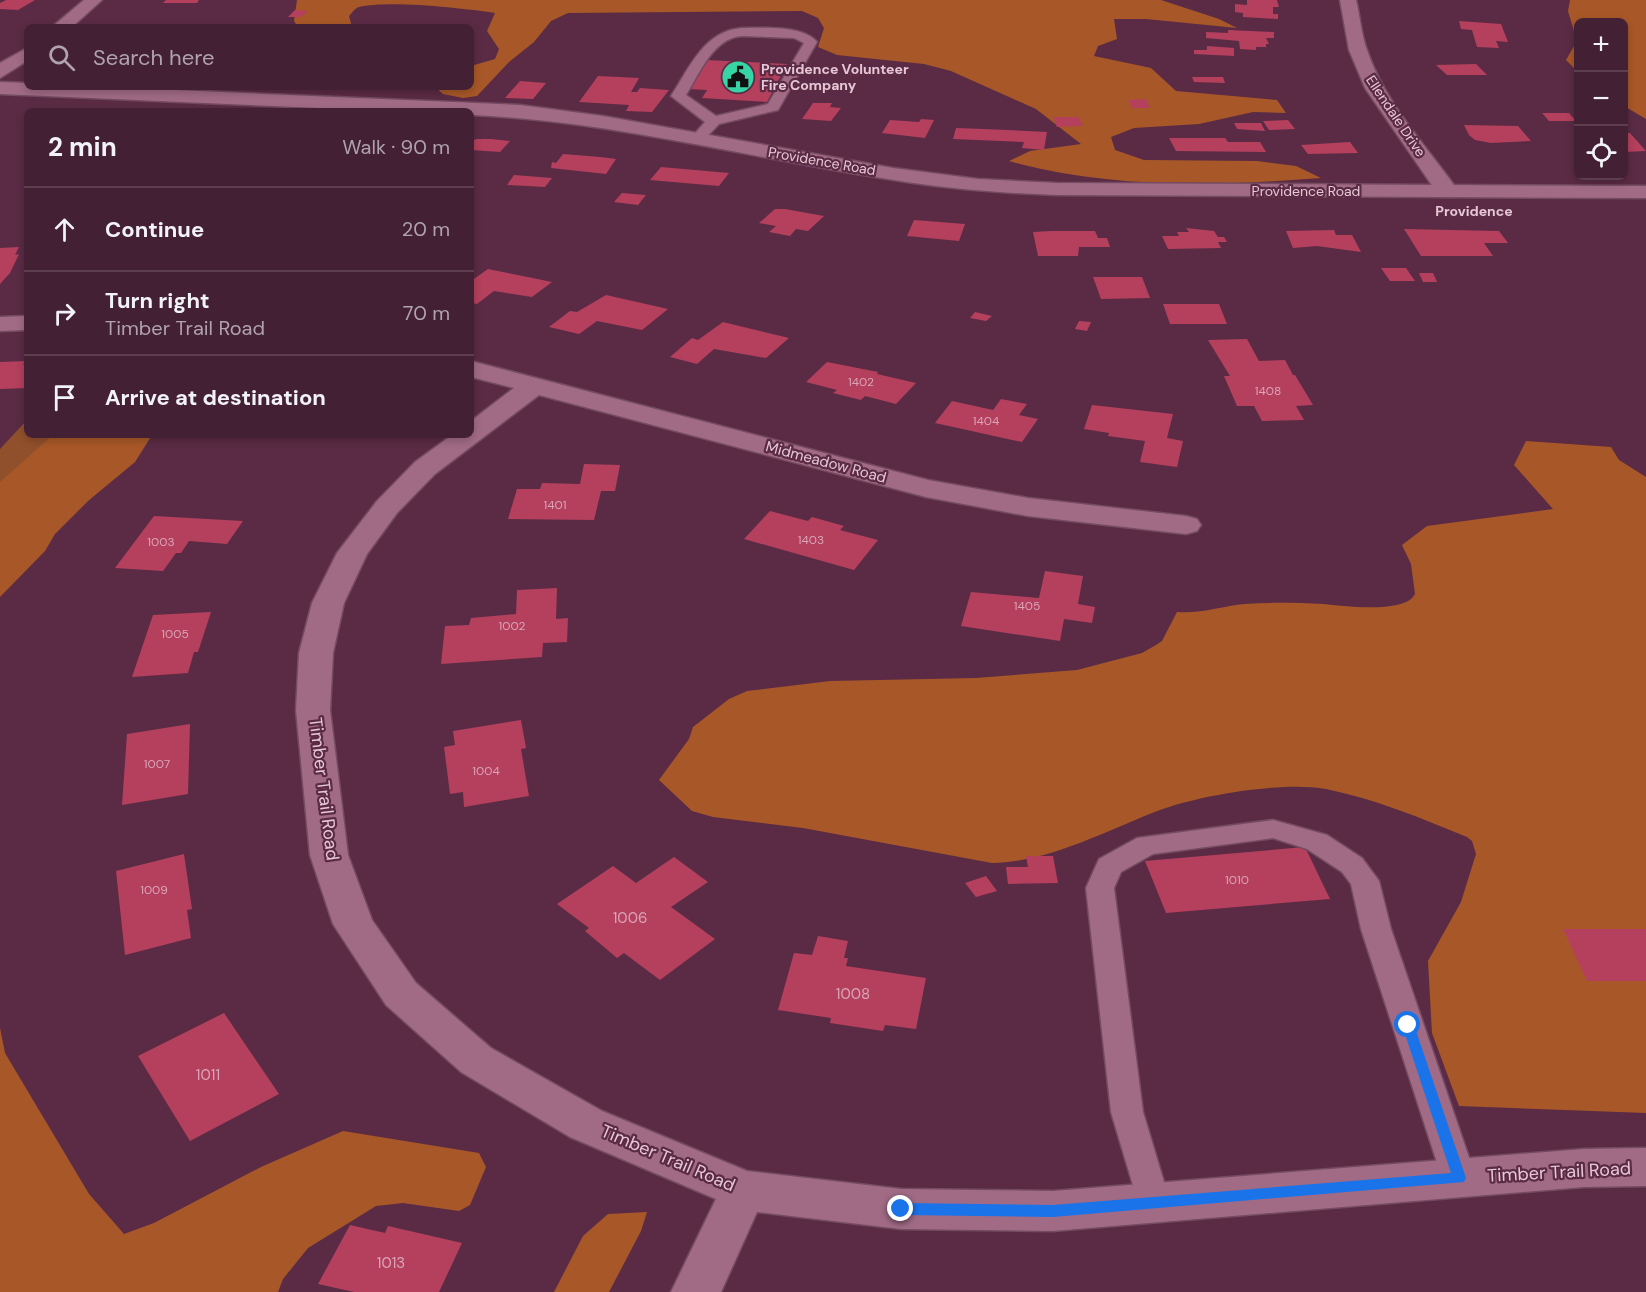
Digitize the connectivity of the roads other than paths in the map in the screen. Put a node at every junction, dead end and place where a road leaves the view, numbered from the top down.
1 (94, 0) edge
2 (1348, 0) edge
3 (65, 24) edge
4 (24, 55) edge
5 (0, 72) edge
6 (0, 88) edge
7 (24, 89) edge
8 (47, 90) edge
9 (467, 108) edge
10 (474, 108) edge
11 (714, 121) junction
12 (697, 139) junction
13 (1448, 192) junction
14 (1646, 192) edge
15 (24, 323) edge
16 (0, 324) edge
17 (474, 370) edge
18 (534, 386) junction
19 (474, 431) edge
20 (465, 438) edge
21 (1186, 525) dead end
22 (1646, 1167) edge
23 (1459, 1178) junction
24 (744, 1190) junction
25 (1153, 1202) junction
26 (696, 1292) edge

1 - 3 street
2 - 13 street, Ellendale Drive
4 - 5 street
6 - 7 street, Providence Road
8 - 9 street, Providence Road
10 - 12 street, Providence Road
11 - 11 lane
11 - 12 lane
12 - 13 street, Providence Road
13 - 14 street, Providence Road
15 - 16 street
17 - 18 street, Midmeadow Road
18 - 19 street, Timber Trail Road
18 - 21 street, Midmeadow Road
20 - 24 street, Timber Trail Road
22 - 23 street, Timber Trail Road
23 - 25 street, Timber Trail Road
23 - 25 lane
24 - 25 street, Timber Trail Road
24 - 26 street

